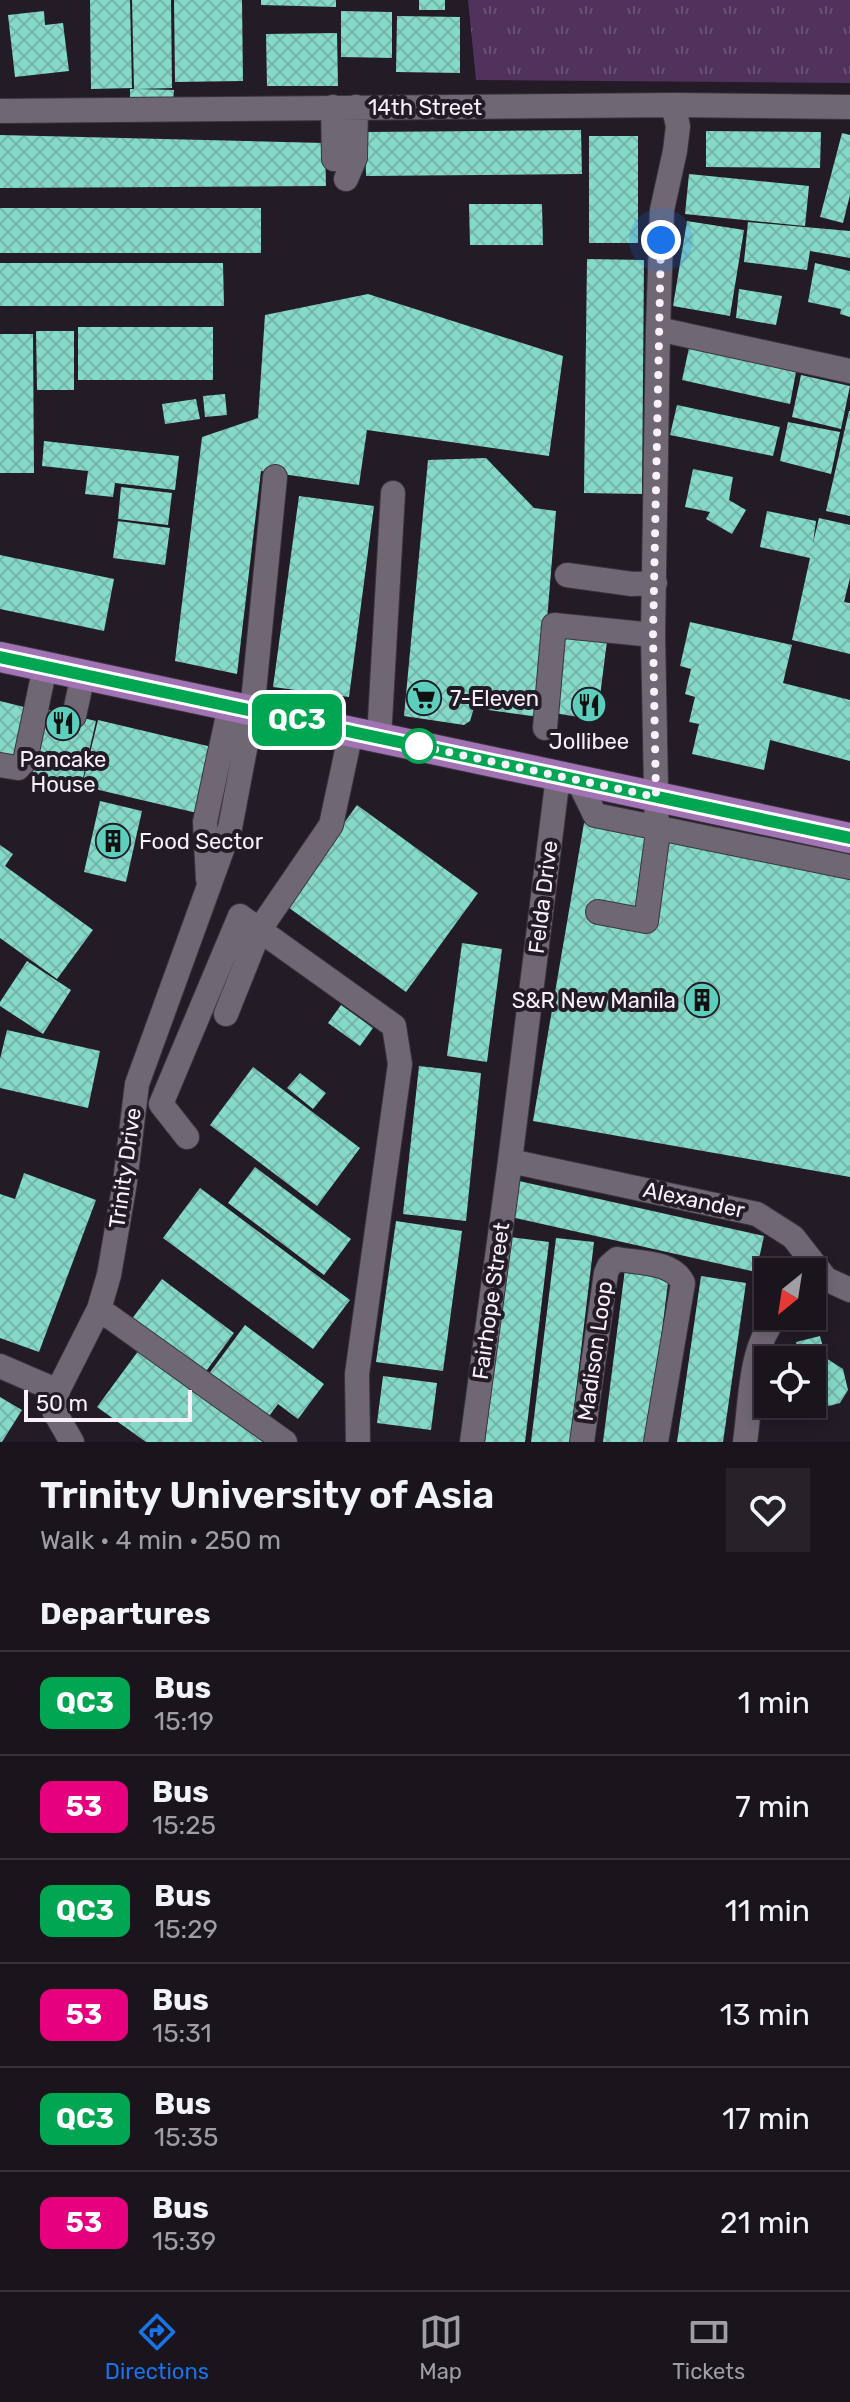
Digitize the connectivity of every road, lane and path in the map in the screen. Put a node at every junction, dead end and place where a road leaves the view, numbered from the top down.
1 (673, 105) junction
2 (344, 107) junction
3 (850, 107) edge
4 (0, 111) edge
5 (340, 169) dead end
6 (658, 329) junction
7 (850, 371) edge
8 (275, 477) dead end
9 (393, 493) dead end
10 (567, 575) dead end
11 (655, 583) junction
12 (653, 635) junction
13 (0, 657) edge
14 (45, 667) junction
15 (83, 675) junction
16 (241, 709) junction
17 (74, 716) dead end
18 (545, 728) dead end
19 (365, 735) junction
20 (0, 765) edge
21 (568, 778) junction
22 (656, 797) junction
23 (657, 834) junction
24 (850, 838) edge
25 (850, 867) edge
26 (598, 912) dead end
27 (260, 929) junction
28 (226, 1014) dead end
29 (187, 1137) dead end
30 (510, 1161) junction
31 (805, 1258) edge
32 (850, 1270) edge
33 (826, 1280) edge
34 (826, 1285) edge
35 (850, 1290) edge
36 (99, 1309) junction
37 (767, 1330) edge
38 (0, 1366) edge
39 (58, 1391) junction
40 (73, 1440) edge
41 (285, 1442) edge
42 (358, 1442) edge
43 (472, 1442) edge
44 (582, 1442) edge
45 (656, 1442) edge
46 (745, 1442) edge

1 - 2 street, 14th Street
1 - 3 street, 14th Street
1 - 6 street
2 - 4 street, 14th Street
2 - 5 street
6 - 7 street
6 - 11 street
8 - 16 street, Trinity Drive
9 - 19 street
10 - 11 street
11 - 12 street
12 - 18 street
12 - 22 street
13 - 14 main road
14 - 15 main road
14 - 20 street
15 - 16 main road
15 - 17 street
16 - 19 main road
16 - 36 street, Trinity Drive
19 - 21 main road
19 - 27 street
21 - 22 main road
21 - 23 street
21 - 30 street, Felda Drive
22 - 23 street
22 - 24 main road
23 - 25 street
23 - 26 street
27 - 28 street
27 - 29 street
27 - 42 street
30 - 31 street, Alexander
30 - 43 street, Fairhope Street
32 - 33 street
34 - 35 street, Alexander
36 - 39 street, Trinity Drive
36 - 41 street
37 - 46 street
38 - 39 street
39 - 40 street
44 - 45 street, Madison Loop

